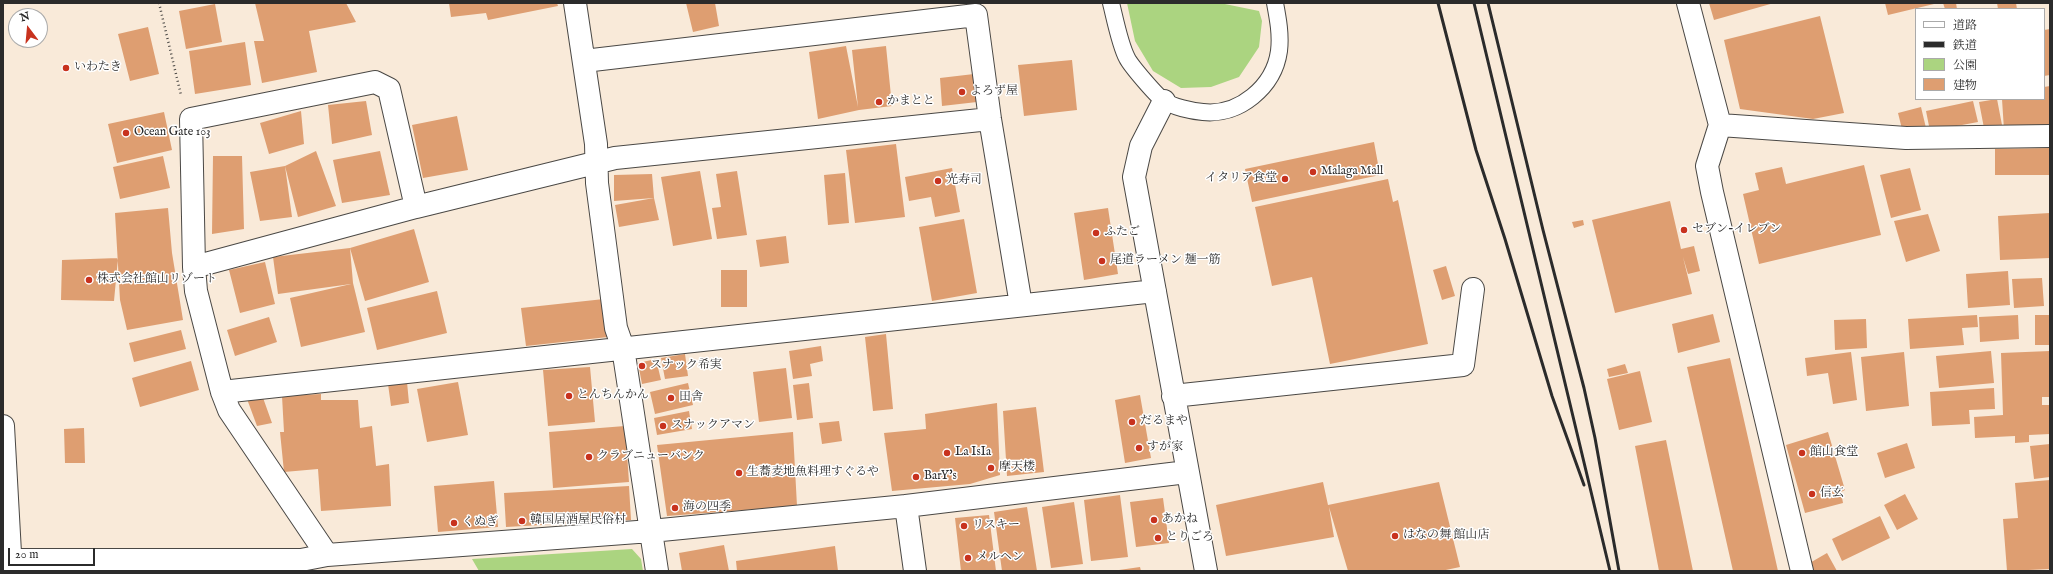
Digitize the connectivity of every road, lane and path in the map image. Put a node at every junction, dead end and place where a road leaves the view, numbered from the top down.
1 (159, 3) edge
2 (575, 3) edge
3 (1111, 3) edge
4 (1275, 3) edge
5 (1688, 3) edge
6 (584, 61) junction
7 (1164, 100) junction
8 (190, 119) junction
9 (990, 119) junction
10 (1720, 125) junction
11 (2050, 136) edge
12 (596, 162) junction
13 (416, 207) junction
14 (194, 267) junction
15 (1473, 289) dead end
16 (1155, 291) junction
17 (1021, 305) junction
18 (622, 348) junction
19 (222, 392) junction
20 (1173, 396) junction
21 (3, 426) edge
22 (1187, 472) junction
23 (906, 506) junction
24 (651, 531) junction
25 (327, 554) junction
26 (11, 566) edge
27 (657, 571) edge
28 (915, 571) edge
29 (1206, 571) edge
30 (1802, 571) edge

1 - 8 path
2 - 6 street
3 - 7 lane
4 - 7 lane
5 - 10 street
6 - 9 street
6 - 12 street
7 - 16 street
8 - 13 street
8 - 14 street
9 - 12 street
9 - 17 street
10 - 11 street
10 - 30 street
12 - 13 street
12 - 18 street
13 - 14 street
14 - 19 street
15 - 20 street
16 - 17 street
16 - 20 street
17 - 18 street
18 - 19 street
18 - 24 street
19 - 25 street
20 - 22 street
21 - 26 street
22 - 23 street
22 - 29 street
23 - 24 street
23 - 28 street
24 - 25 street
24 - 27 street
25 - 26 street

